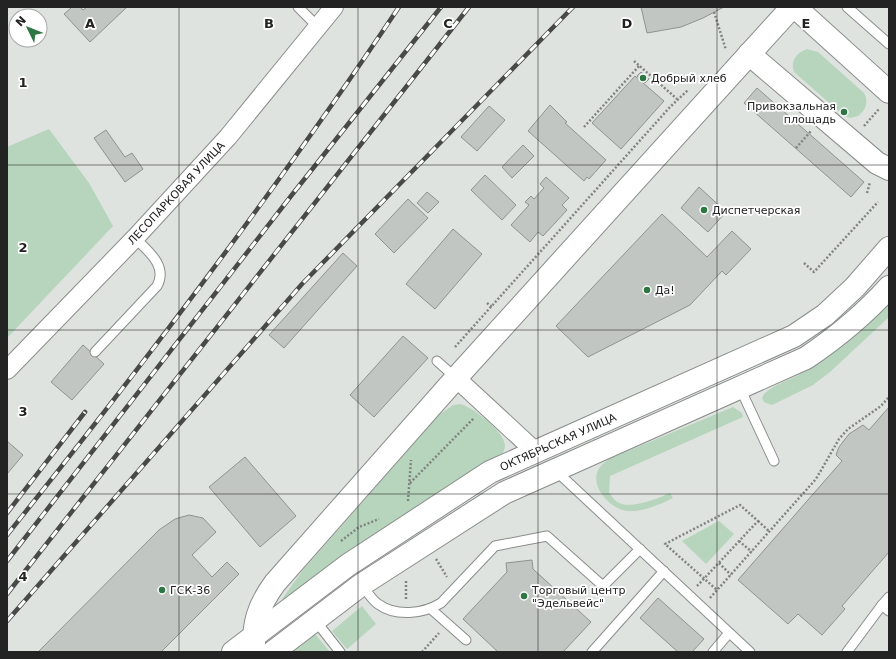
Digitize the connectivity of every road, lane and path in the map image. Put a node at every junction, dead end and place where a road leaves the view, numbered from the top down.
1 (298, 7) edge
2 (334, 7) edge
3 (793, 7) edge
4 (847, 7) edge
5 (714, 12) dead end
6 (318, 26) junction
7 (889, 44) edge
8 (721, 54) dead end
9 (749, 54) junction
10 (634, 61) dead end
11 (639, 66) dead end
12 (689, 88) dead end
13 (889, 92) edge
14 (677, 99) junction
15 (584, 127) dead end
16 (813, 130) dead end
17 (796, 148) dead end
18 (885, 160) edge
19 (878, 202) dead end
20 (135, 238) junction
21 (889, 248) edge
22 (804, 263) dead end
23 (889, 287) edge
24 (95, 352) dead end
25 (444, 367) junction
26 (7, 370) edge
27 (740, 388) junction
28 (889, 397) edge
29 (487, 405) junction
30 (536, 452) junction
31 (774, 461) dead end
32 (555, 470) junction
33 (409, 483) dead end
34 (758, 521) junction
35 (770, 532) junction
36 (739, 541) junction
37 (640, 549) junction
38 (752, 552) junction
39 (431, 553) dead end
40 (718, 563) junction
41 (664, 571) junction
42 (731, 575) junction
43 (406, 578) dead end
44 (704, 579) junction
45 (362, 585) junction
46 (455, 588) junction
47 (717, 590) junction
48 (689, 595) junction
49 (889, 597) edge
50 (702, 607) junction
51 (886, 608) edge
52 (431, 609) junction
53 (406, 613) junction
54 (315, 620) junction
55 (448, 624) junction
56 (730, 633) junction
57 (466, 640) dead end
58 (254, 644) edge
59 (232, 652) edge
60 (273, 652) edge
61 (340, 652) edge
62 (422, 652) edge
63 (592, 652) edge
64 (713, 652) edge
65 (750, 652) edge
66 (847, 652) edge

1 - 6 lane
2 - 6 street, ЛЕСОПАРКОВАЯ УЛИЦА
3 - 9 main road
3 - 13 main road
4 - 7 lane
5 - 8 path
6 - 20 street, ЛЕСОПАРКОВАЯ УЛИЦА
9 - 18 main road
9 - 25 main road
10 - 14 path
11 - 15 path
12 - 14 path
14 - 25 path
16 - 17 path
19 - 22 path
20 - 24 lane
20 - 26 street, ЛЕСОПАРКОВАЯ УЛИЦА
21 - 30 main road, ОКТЯБРЬСКАЯ УЛИЦА
23 - 27 main road
25 - 29 street
25 - 58 main road
27 - 31 lane
27 - 32 main road
28 - 35 path
29 - 30 street
29 - 33 path
30 - 58 main road, ОКТЯБРЬСКАЯ УЛИЦА
32 - 37 lane
32 - 45 main road
34 - 35 path
34 - 36 path
34 - 44 path
35 - 38 path
36 - 38 path
36 - 40 path
37 - 41 lane
37 - 46 lane
38 - 42 path
39 - 46 path
40 - 42 path
40 - 44 path
41 - 48 lane
41 - 63 lane
42 - 47 path
43 - 53 path
44 - 47 path
44 - 48 path
45 - 53 lane
45 - 54 main road
46 - 52 lane
47 - 50 path
48 - 50 lane
49 - 51 lane
50 - 56 lane
51 - 66 lane
52 - 53 lane
52 - 55 lane
54 - 60 main road
54 - 61 lane
55 - 57 lane
55 - 62 path
56 - 64 lane
56 - 65 lane
58 - 59 main road, ОКТЯБРЬСКАЯ УЛИЦА

